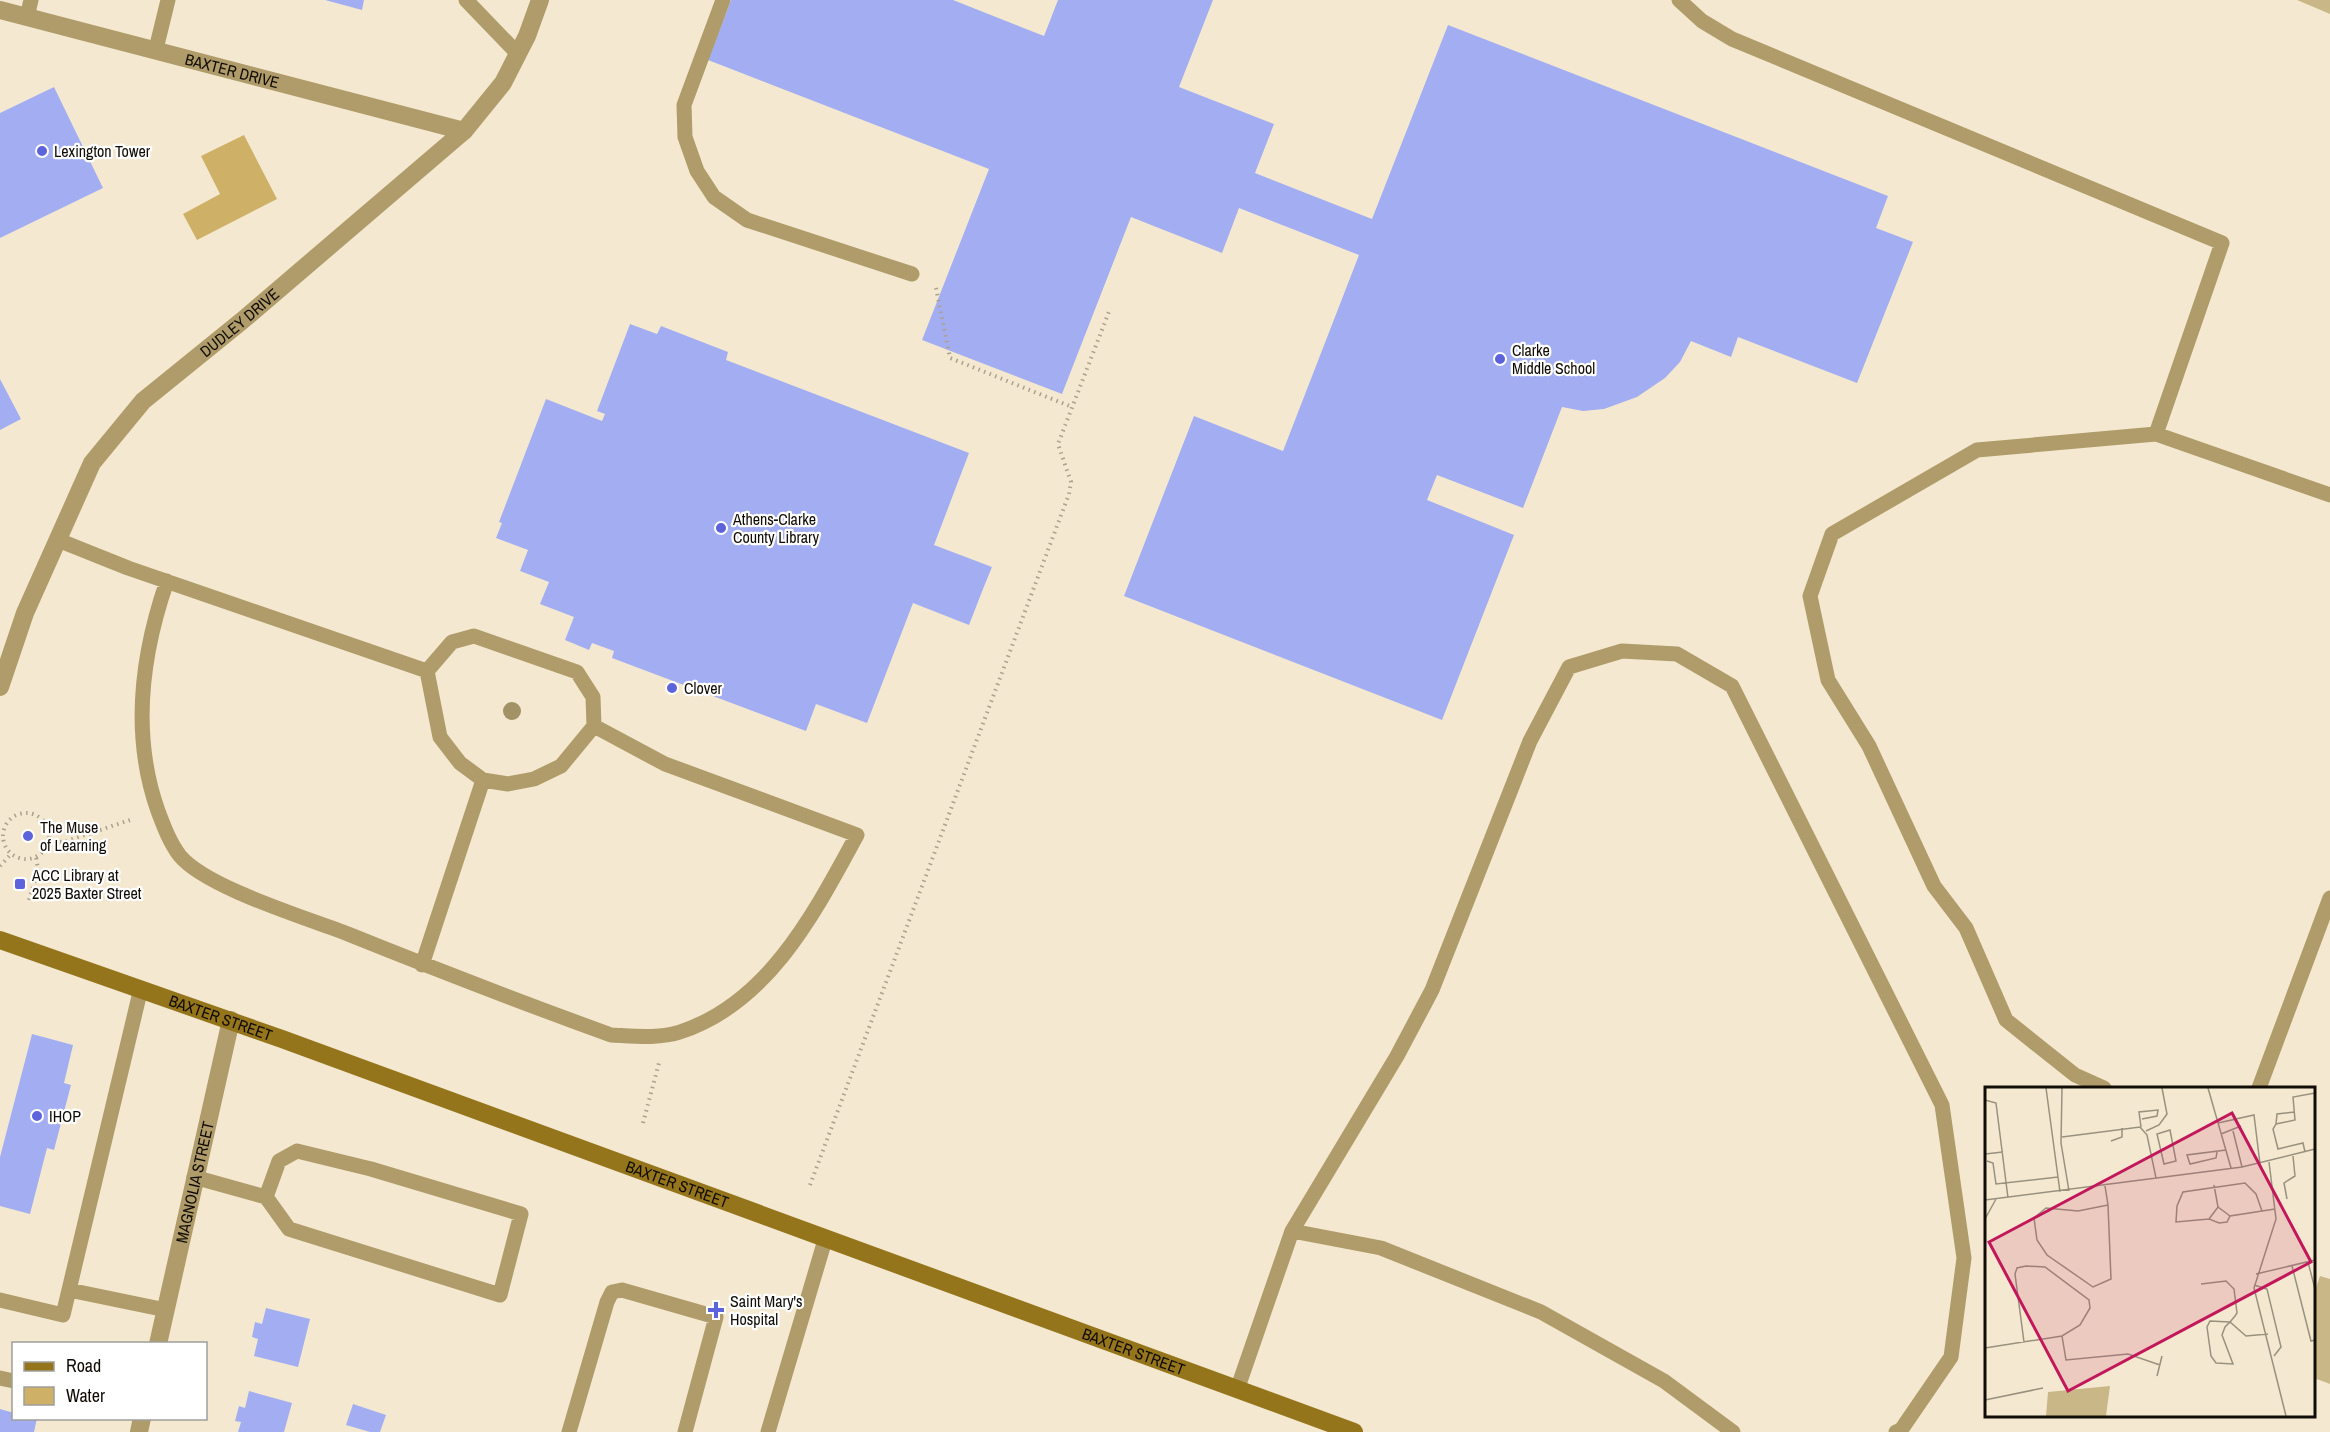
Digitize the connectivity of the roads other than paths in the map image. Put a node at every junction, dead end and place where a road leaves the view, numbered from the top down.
1 (168, 0) edge
2 (466, 0) edge
3 (540, 0) edge
4 (723, 0) edge
5 (1679, 0) edge
6 (29, 8) edge
7 (0, 10) edge
8 (156, 49) junction
9 (518, 54) junction
10 (464, 131) junction
11 (912, 274) road end
12 (2156, 434) junction
13 (2330, 495) edge
14 (58, 540) junction
15 (167, 580) junction
16 (3, 665) edge
17 (427, 671) junction
18 (0, 687) edge
19 (594, 726) junction
20 (483, 780) junction
21 (2330, 898) edge
22 (0, 940) edge
23 (422, 965) junction
24 (141, 988) junction
25 (231, 1020) junction
26 (2099, 1087) edge
27 (2260, 1087) edge
28 (194, 1177) junction
29 (266, 1197) junction
30 (1293, 1232) junction
31 (825, 1240) junction
32 (69, 1290) junction
33 (0, 1300) edge
34 (166, 1310) junction
35 (158, 1342) edge
36 (1237, 1390) junction
37 (569, 1432) edge
38 (685, 1432) edge
39 (768, 1432) edge
40 (1353, 1432) edge
41 (1733, 1432) edge
42 (1896, 1432) edge

1 - 8 lane
2 - 9 lane
3 - 9 street, DUDLEY DRIVE
4 - 11 lane
5 - 12 lane
6 - 7 street, BAXTER DRIVE
6 - 8 street, BAXTER DRIVE
8 - 10 street, BAXTER DRIVE
9 - 10 street, DUDLEY DRIVE
10 - 14 street, DUDLEY DRIVE
12 - 13 lane
12 - 26 lane
14 - 15 lane
14 - 16 street, DUDLEY DRIVE
15 - 17 lane
15 - 23 lane
16 - 18 street, DUDLEY DRIVE
17 - 19 lane
17 - 20 lane
19 - 20 lane
19 - 23 lane
20 - 23 lane
21 - 27 lane
22 - 24 main road, BAXTER STREET
24 - 25 main road, BAXTER STREET
24 - 32 lane
25 - 28 street, MAGNOLIA STREET
25 - 31 main road, BAXTER STREET
28 - 29 lane
28 - 34 street, MAGNOLIA STREET
29 - 29 lane
30 - 36 lane
30 - 41 lane
30 - 42 lane
31 - 36 main road, BAXTER STREET
31 - 39 lane
32 - 33 lane
32 - 34 lane
34 - 35 street, MAGNOLIA STREET
36 - 40 main road, BAXTER STREET
37 - 38 lane

